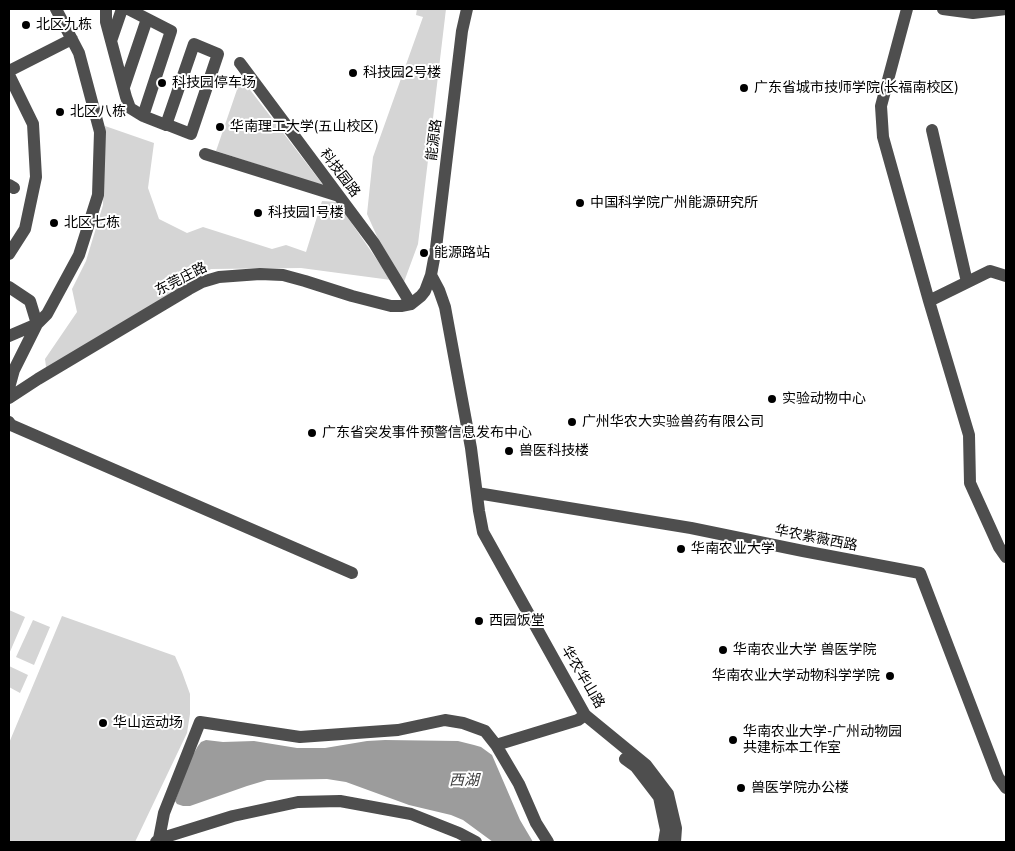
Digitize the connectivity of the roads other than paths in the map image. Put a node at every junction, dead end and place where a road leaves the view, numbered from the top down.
1 (56, 9) edge
2 (106, 9) edge
3 (122, 9) edge
4 (128, 9) edge
5 (467, 9) edge
6 (906, 9) edge
7 (943, 9) edge
8 (1006, 9) edge
9 (147, 19) junction
10 (72, 39) junction
11 (111, 41) junction
12 (240, 63) dead end
13 (9, 71) edge
14 (9, 75) edge
15 (124, 88) junction
16 (142, 116) junction
17 (166, 125) junction
18 (932, 130) dead end
19 (205, 154) dead end
20 (339, 196) junction
21 (9, 254) edge
22 (431, 275) junction
23 (1006, 276) edge
24 (967, 282) junction
25 (9, 287) edge
26 (929, 301) junction
27 (411, 304) junction
28 (37, 324) junction
29 (9, 336) edge
30 (9, 388) edge
31 (9, 398) edge
32 (9, 422) edge
33 (477, 493) junction
34 (1006, 557) edge
35 (352, 573) dead end
36 (582, 717) junction
37 (496, 744) junction
38 (1006, 788) edge
39 (664, 795) junction
40 (158, 840) edge
41 (476, 842) edge
42 (548, 842) edge
43 (664, 842) edge
44 (674, 842) edge

1 - 10 street
2 - 11 street
3 - 11 street
4 - 9 street
5 - 22 street, 能源路
6 - 26 street
7 - 8 street
9 - 15 street
9 - 16 street
10 - 13 street
10 - 28 street
11 - 15 street
12 - 20 street, 科技园路
14 - 21 street
15 - 16 street
16 - 17 street
17 - 17 street
18 - 24 street
19 - 20 street
20 - 27 street, 科技园路
22 - 27 street
22 - 33 street, 华农华山路
23 - 24 street
24 - 26 street
25 - 28 street
26 - 34 street
27 - 31 street, 东莞庄路
28 - 29 street
28 - 30 street
32 - 35 street
33 - 36 street, 华农华山路
33 - 38 street, 华农紫薇西路
36 - 37 street
36 - 39 street, 华农华山路
37 - 40 street
37 - 42 street
39 - 43 street, 华农华山路
39 - 44 street, 华农华山路
40 - 41 street

